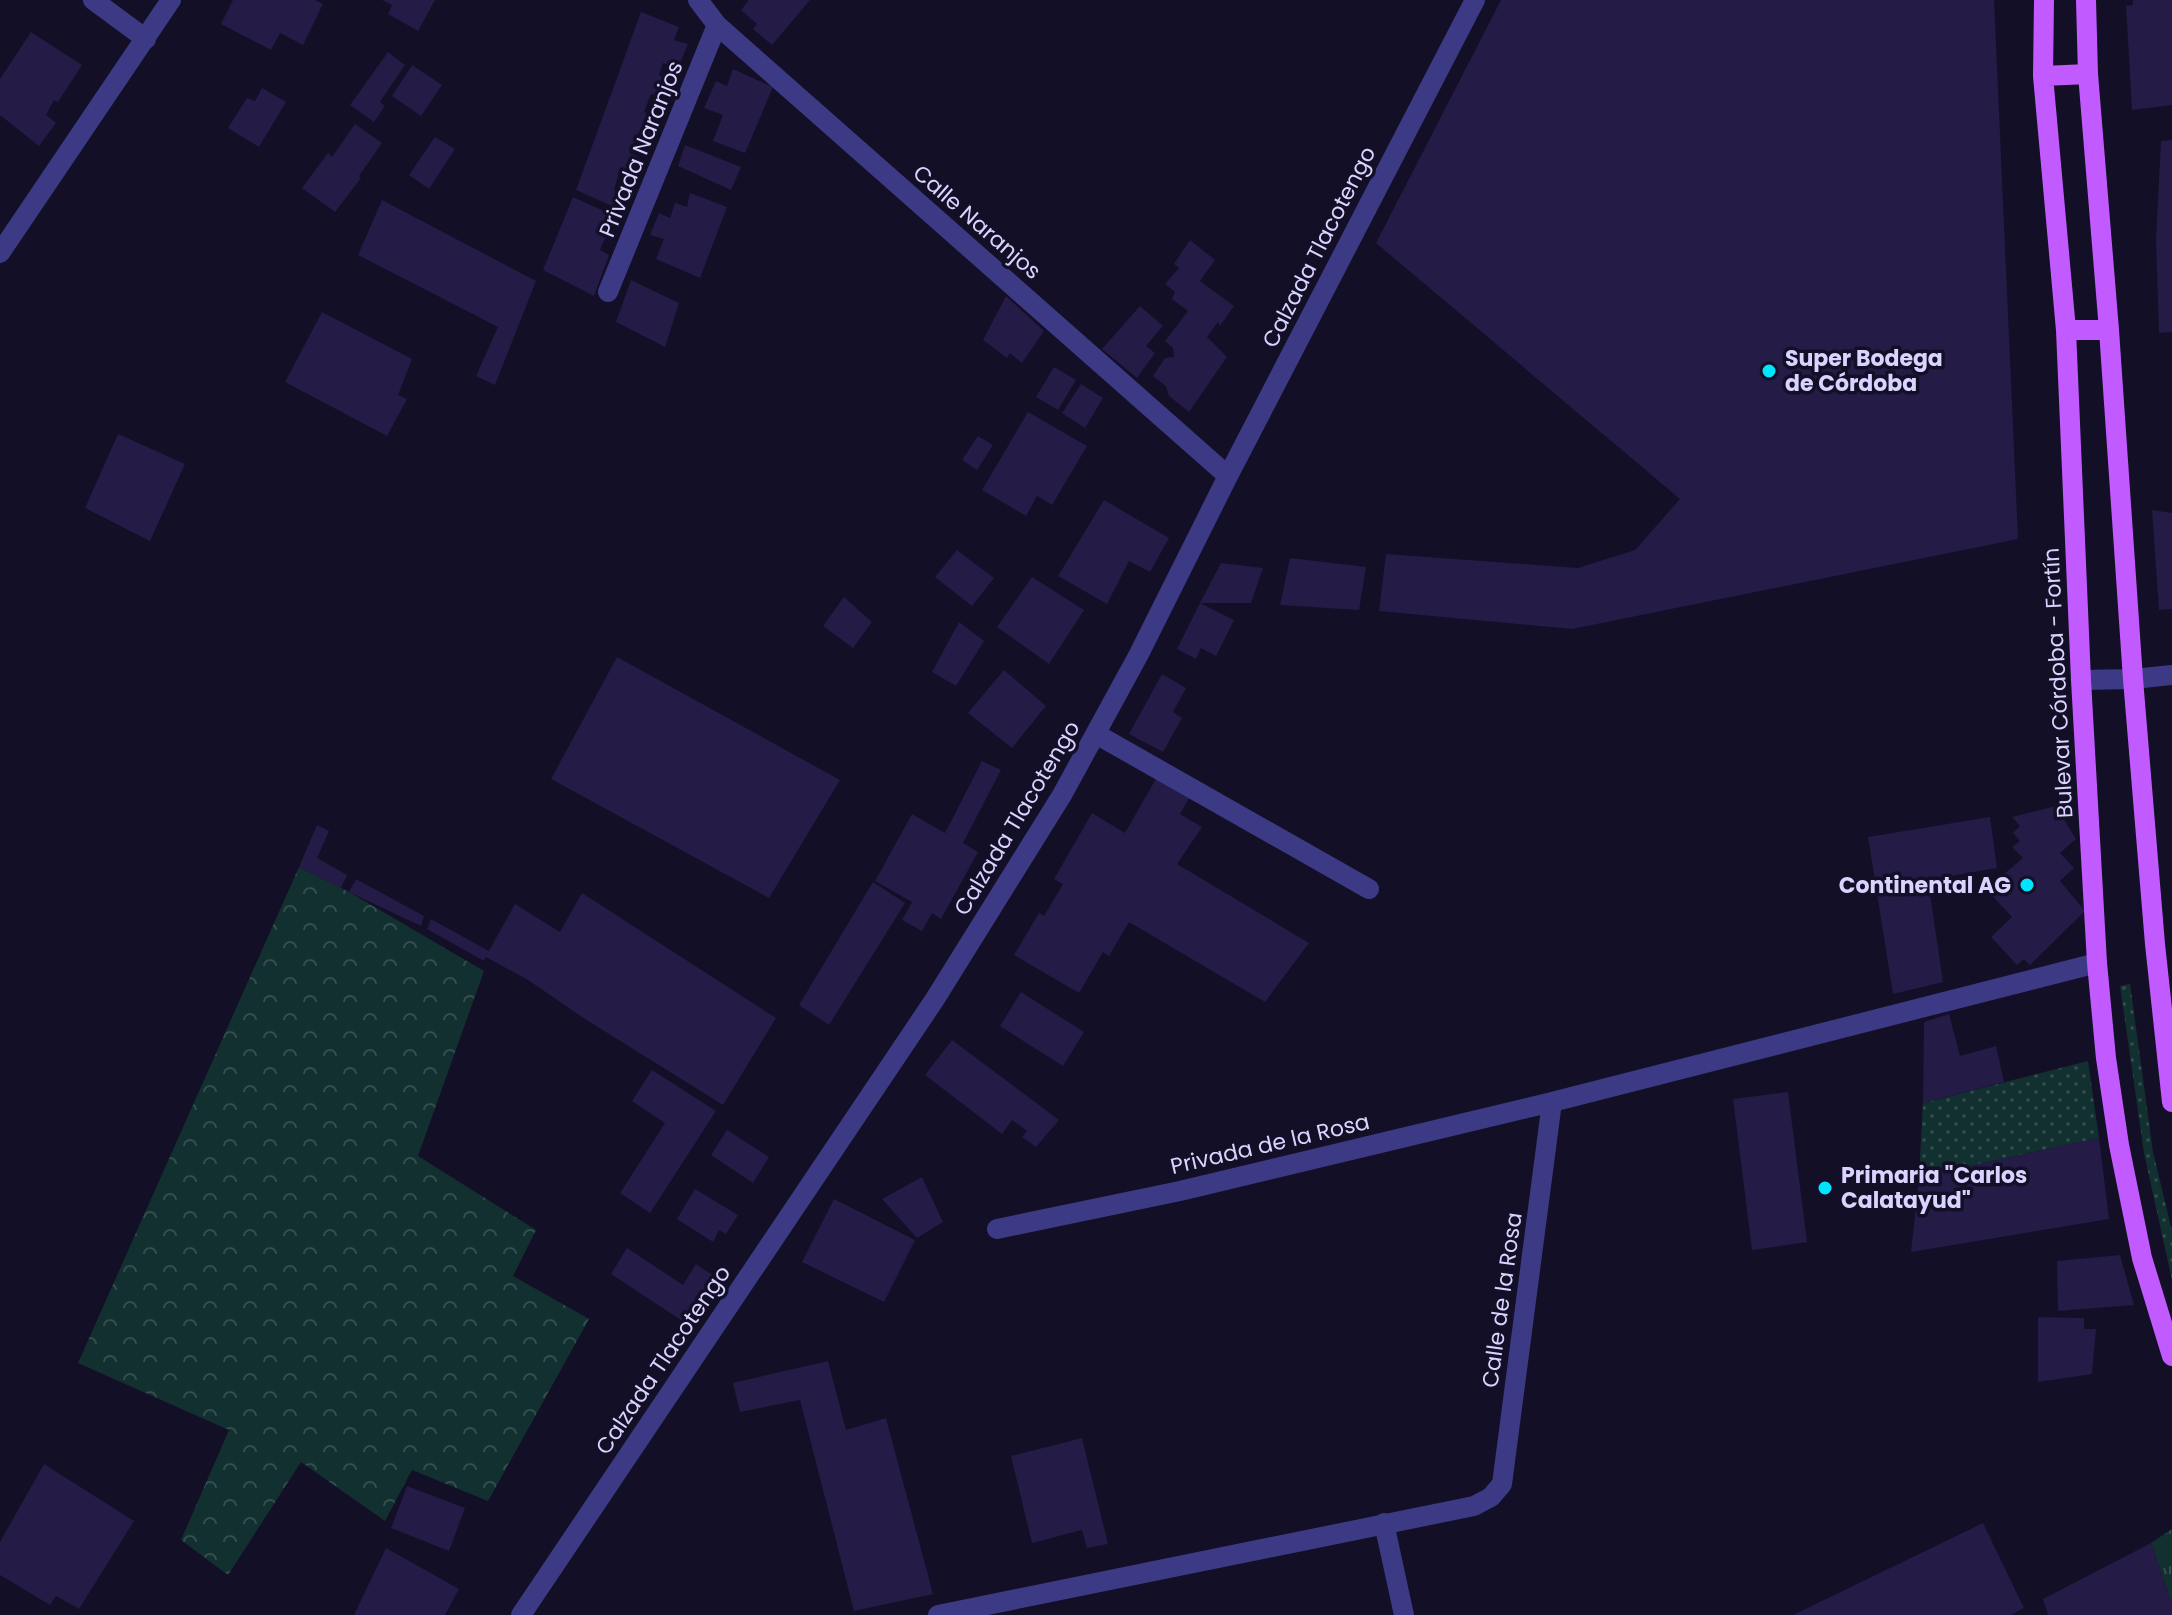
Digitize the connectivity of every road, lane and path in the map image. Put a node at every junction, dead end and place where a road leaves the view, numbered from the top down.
1 (93, 0) edge
2 (171, 0) edge
3 (698, 0) edge
4 (1475, 0) edge
5 (2044, 0) edge
6 (2086, 0) edge
7 (717, 25) junction
8 (146, 39) junction
9 (2088, 74) junction
10 (2043, 76) junction
11 (0, 253) edge
12 (608, 292) dead end
13 (2066, 330) junction
14 (2109, 330) junction
15 (1228, 476) junction
16 (2172, 675) edge
17 (2133, 679) junction
18 (2081, 680) junction
19 (1096, 734) junction
20 (1369, 889) dead end
21 (2097, 963) junction
22 (1552, 1102) junction
23 (2172, 1102) edge
24 (997, 1229) dead end
25 (2172, 1356) edge
26 (1384, 1523) junction
27 (521, 1615) edge
28 (938, 1615) edge
29 (1404, 1615) edge

1 - 8 street
2 - 8 street
3 - 7 street, Calle Naranjos
4 - 15 street, Calzada Tlacotengo
5 - 10 main road, Bulevar Córdoba - Fortín
6 - 9 main road
7 - 12 street, Privada Naranjos
7 - 15 street, Calle Naranjos
8 - 11 street
9 - 10 main road
9 - 14 main road
10 - 13 main road, Bulevar Córdoba - Fortín
13 - 14 main road
13 - 18 main road, Bulevar Córdoba - Fortín
14 - 17 main road
15 - 19 street, Calzada Tlacotengo
16 - 17 street
17 - 18 street
17 - 23 main road
18 - 21 main road, Bulevar Córdoba - Fortín
19 - 20 street
19 - 27 street, Calzada Tlacotengo
21 - 22 street
21 - 25 main road, Bulevar Córdoba - Fortín
22 - 24 street, Privada de la Rosa
22 - 26 street, Calle de la Rosa
26 - 28 street, Calle de la Rosa
26 - 29 street

